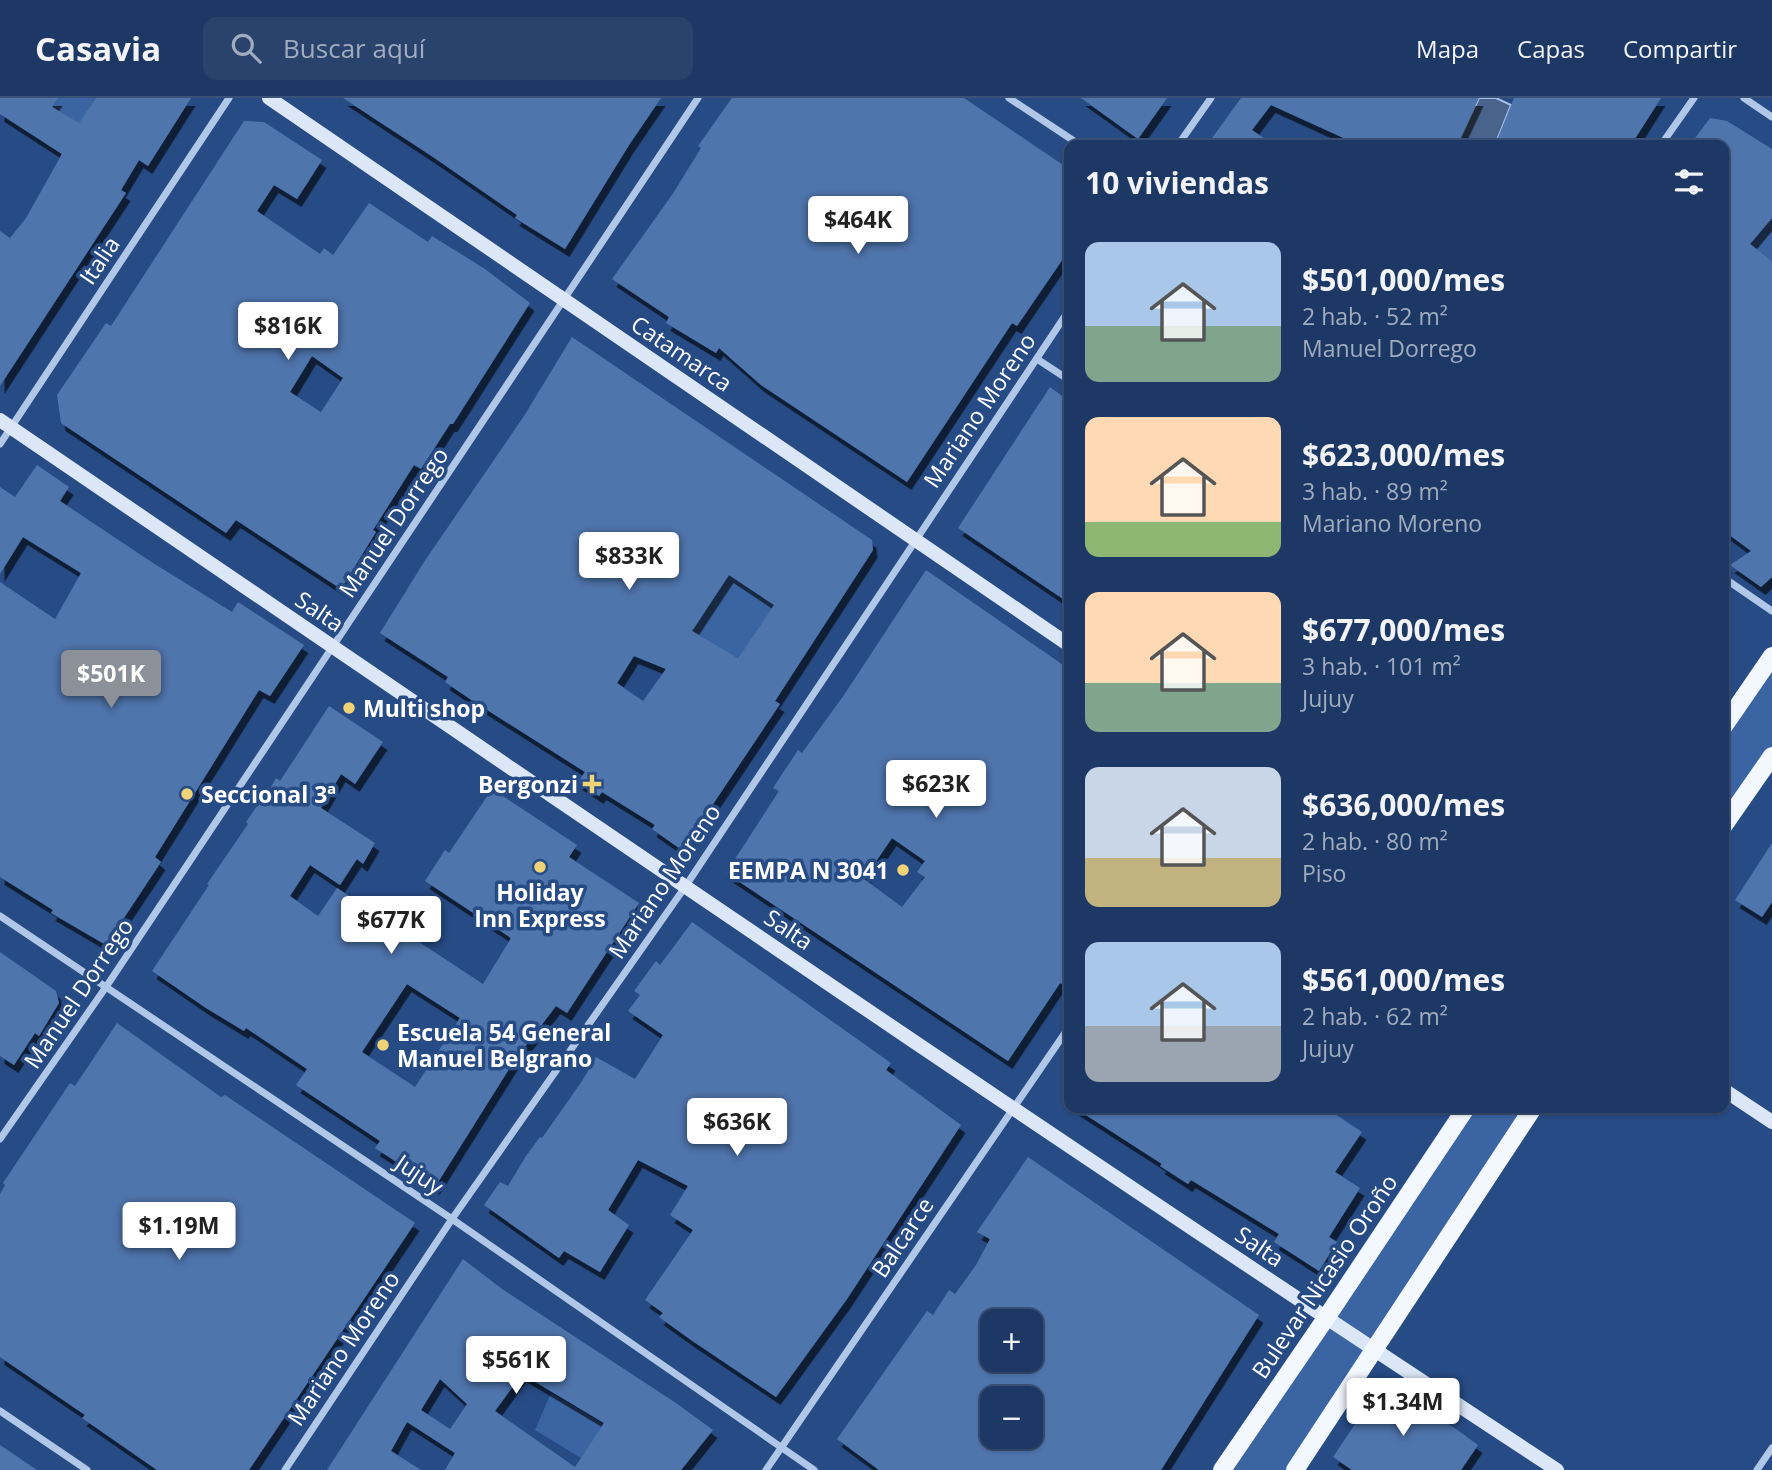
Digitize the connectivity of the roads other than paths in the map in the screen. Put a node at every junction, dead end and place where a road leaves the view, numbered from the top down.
1 (229, 98) edge
2 (269, 98) edge
3 (698, 98) edge
4 (1009, 98) edge
5 (1211, 98) edge
6 (1693, 98) edge
7 (1744, 98) edge
8 (1772, 117) edge
9 (1072, 140) edge
10 (1182, 140) edge
11 (1664, 140) edge
12 (564, 300) junction
13 (1064, 318) edge
14 (1037, 359) junction
15 (1064, 377) edge
16 (6, 424) edge
17 (0, 444) edge
18 (915, 540) junction
19 (1729, 581) edge
20 (1772, 611) edge
21 (1064, 642) edge
22 (333, 647) junction
23 (1772, 656) edge
24 (1729, 719) edge
25 (1772, 756) edge
26 (1729, 818) edge
27 (685, 887) junction
28 (0, 916) edge
29 (106, 987) junction
30 (1064, 1034) edge
31 (1729, 1093) edge
32 (1014, 1108) junction
33 (1463, 1113) edge
34 (1530, 1113) edge
35 (1772, 1122) edge
36 (0, 1139) edge
37 (452, 1219) junction
38 (1326, 1318) junction
39 (1375, 1350) junction
40 (0, 1411) edge
41 (781, 1447) junction
42 (1772, 1448) edge
43 (88, 1470) edge
44 (285, 1470) edge
45 (766, 1470) edge
46 (814, 1470) edge
47 (1222, 1470) edge
48 (1294, 1470) edge
49 (1557, 1470) edge
50 (1757, 1470) edge

1 - 16 street, Italia
2 - 12 main road, Catamarca
3 - 12 street, Manuel Dorrego
4 - 9 street
5 - 10 street
6 - 11 street
7 - 8 street
12 - 18 main road, Catamarca
12 - 22 street, Manuel Dorrego
13 - 14 street, Mariano Moreno
14 - 15 street
14 - 18 street, Mariano Moreno
16 - 17 street, Italia
16 - 22 main road, Salta
18 - 21 main road, Catamarca
18 - 27 street, Mariano Moreno
19 - 20 street
22 - 27 main road, Salta
22 - 29 street, Manuel Dorrego
23 - 24 main road
25 - 26 main road
27 - 32 main road, Salta
27 - 37 street, Mariano Moreno
28 - 29 street, Jujuy
29 - 36 street, Manuel Dorrego
29 - 37 street, Jujuy
30 - 32 street, Balcarce
31 - 35 main road
32 - 38 main road, Salta
32 - 41 street, Balcarce
33 - 38 main road, Bulevar Nicasio Oroño
34 - 39 main road
37 - 41 street, Jujuy
37 - 44 street, Mariano Moreno
38 - 39 main road, Salta
38 - 47 main road, Bulevar Nicasio Oroño
39 - 48 main road
39 - 49 main road, Salta
40 - 43 street
41 - 45 street, Balcarce
41 - 46 street, Jujuy
42 - 50 street

